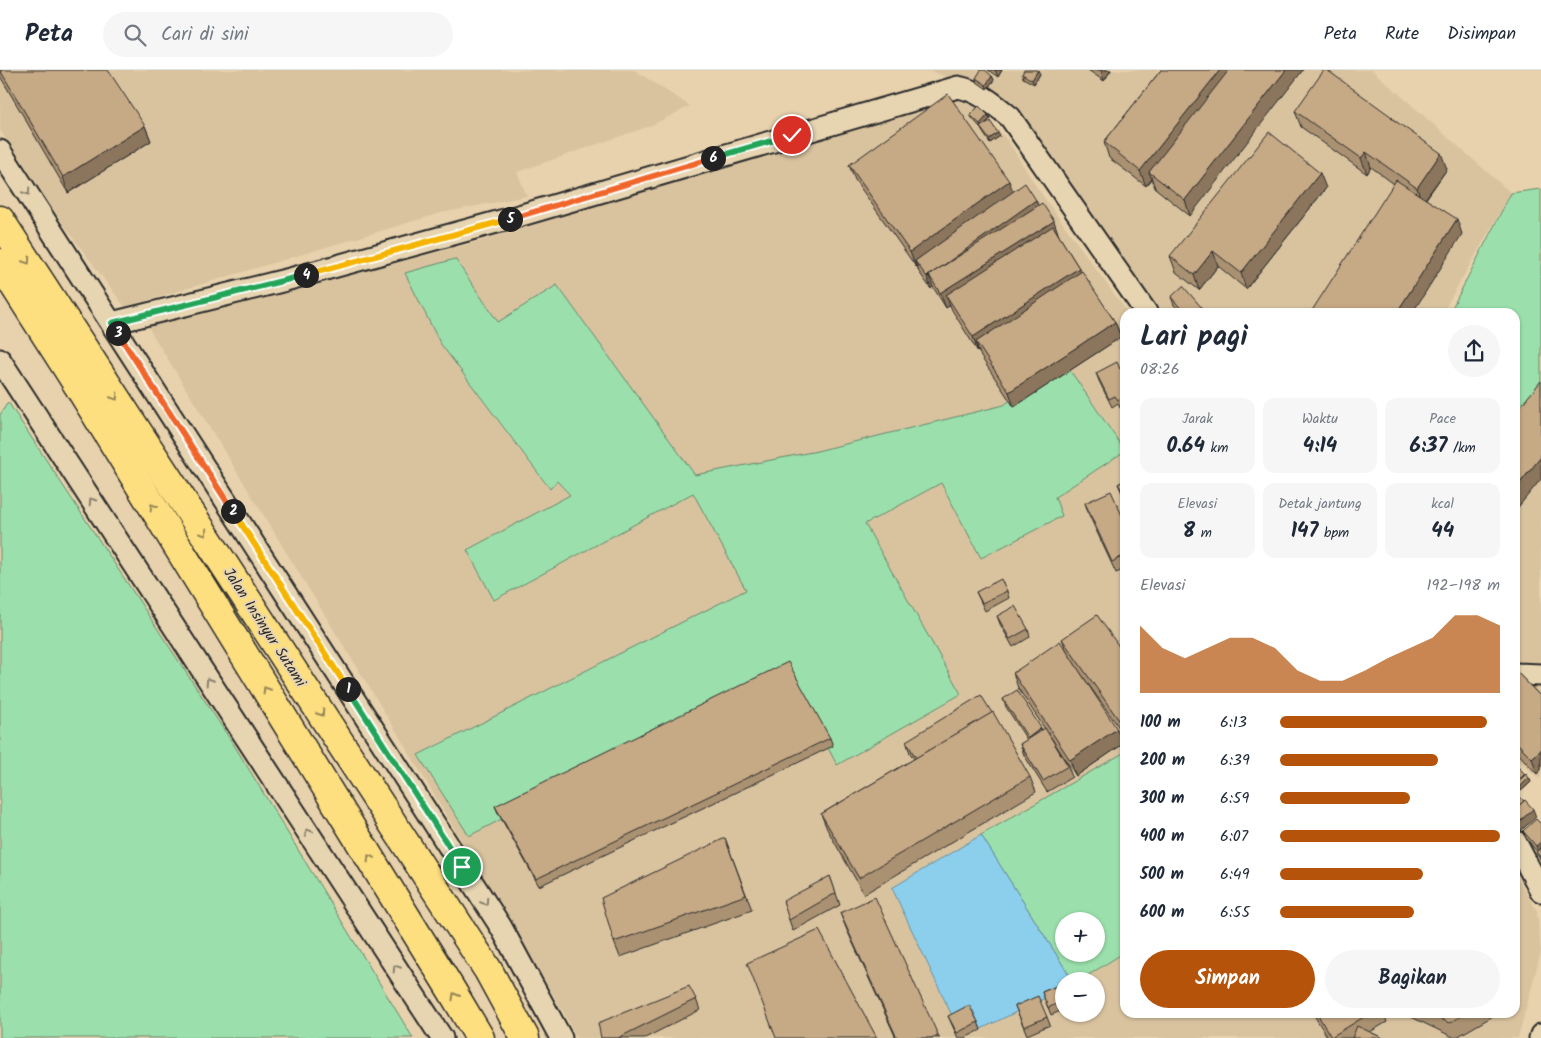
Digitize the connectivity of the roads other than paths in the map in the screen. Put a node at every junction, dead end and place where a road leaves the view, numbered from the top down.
1 (0, 151) edge
2 (0, 220) edge
3 (0, 263) edge
4 (1143, 308) edge
5 (112, 323) junction
6 (0, 360) edge
7 (1520, 674) edge
8 (1541, 675) edge
9 (1520, 851) edge
10 (1541, 891) edge
11 (442, 1038) edge
12 (480, 1038) edge
13 (526, 1038) edge
14 (561, 1038) edge

1 -> 5 street
2 -> 13 highway, Jalan Insinyur Sutami
12 -> 3 highway, Jalan Insinyur Sutami
4 - 5 street
5 -> 14 street
11 -> 6 street
7 - 8 street
9 - 10 street

